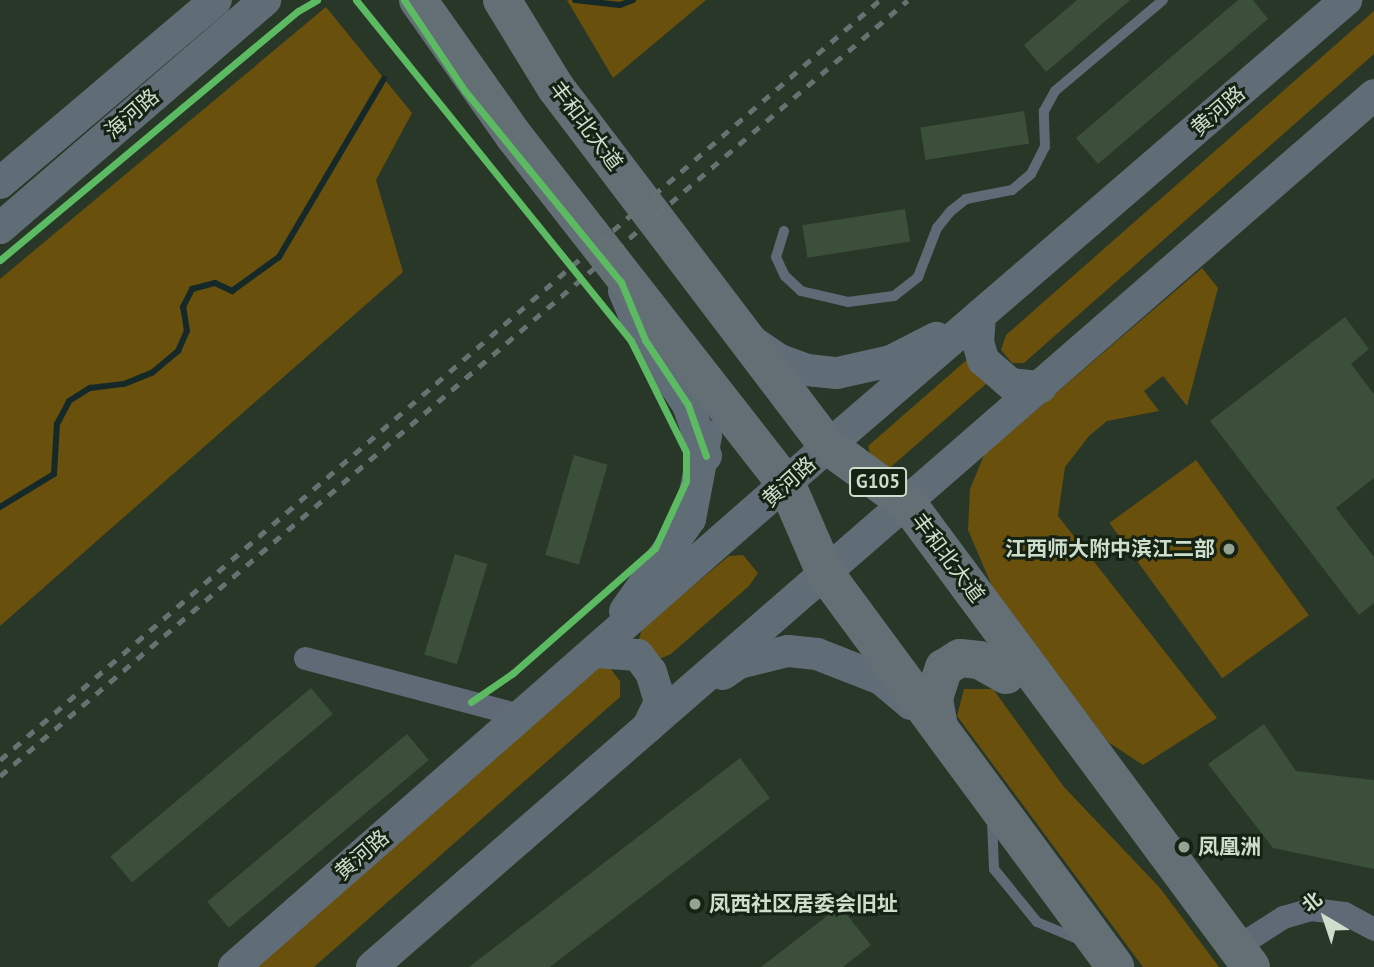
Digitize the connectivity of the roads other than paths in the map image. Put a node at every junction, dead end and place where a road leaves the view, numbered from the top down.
1 (216, 0) edge
2 (265, 0) edge
3 (404, 0) edge
4 (418, 0) edge
5 (502, 0) edge
6 (1163, 0) edge
7 (1338, 3) edge
8 (1374, 95) edge
9 (0, 184) edge
10 (0, 228) edge
11 (784, 232) dead end
12 (981, 315) junction
13 (746, 337) junction
14 (695, 368) junction
15 (1041, 387) junction
16 (828, 446) junction
17 (706, 456) junction
18 (787, 485) junction
19 (900, 511) junction
20 (825, 573) junction
21 (596, 652) junction
22 (306, 658) dead end
23 (1006, 675) junction
24 (523, 716) junction
25 (648, 727) junction
26 (939, 727) junction
27 (1181, 873) junction
28 (1374, 929) edge
29 (1244, 957) edge
30 (1109, 958) edge
31 (387, 963) edge
32 (234, 967) edge

1 - 9 main road, 海河路
2 - 10 main road, 海河路
3 - 17 main road
4 - 14 highway
5 - 13 highway, 丰和北大道 / G105
6 - 11 lane
7 - 12 main road, 黄河路
8 - 15 main road
12 - 13 main road
12 - 15 main road
12 - 16 main road, 黄河路
13 - 16 highway, 丰和北大道 / G105
14 - 17 main road
14 - 18 highway
15 - 19 main road
16 - 18 main road, 黄河路
16 - 19 highway, 丰和北大道 / G105
17 - 21 main road
18 - 20 highway
18 - 21 main road, 黄河路
19 - 20 main road
19 - 23 highway
19 - 27 highway, 丰和北大道 / G105
20 - 25 main road
20 - 26 highway
21 - 24 main road, 黄河路
21 - 25 main road
22 - 24 street
23 - 26 highway
23 - 27 highway
24 - 32 main road, 黄河路
25 - 26 main road
25 - 31 main road
26 - 30 highway
27 - 29 highway, 丰和北大道 / G105
28 - 29 street

